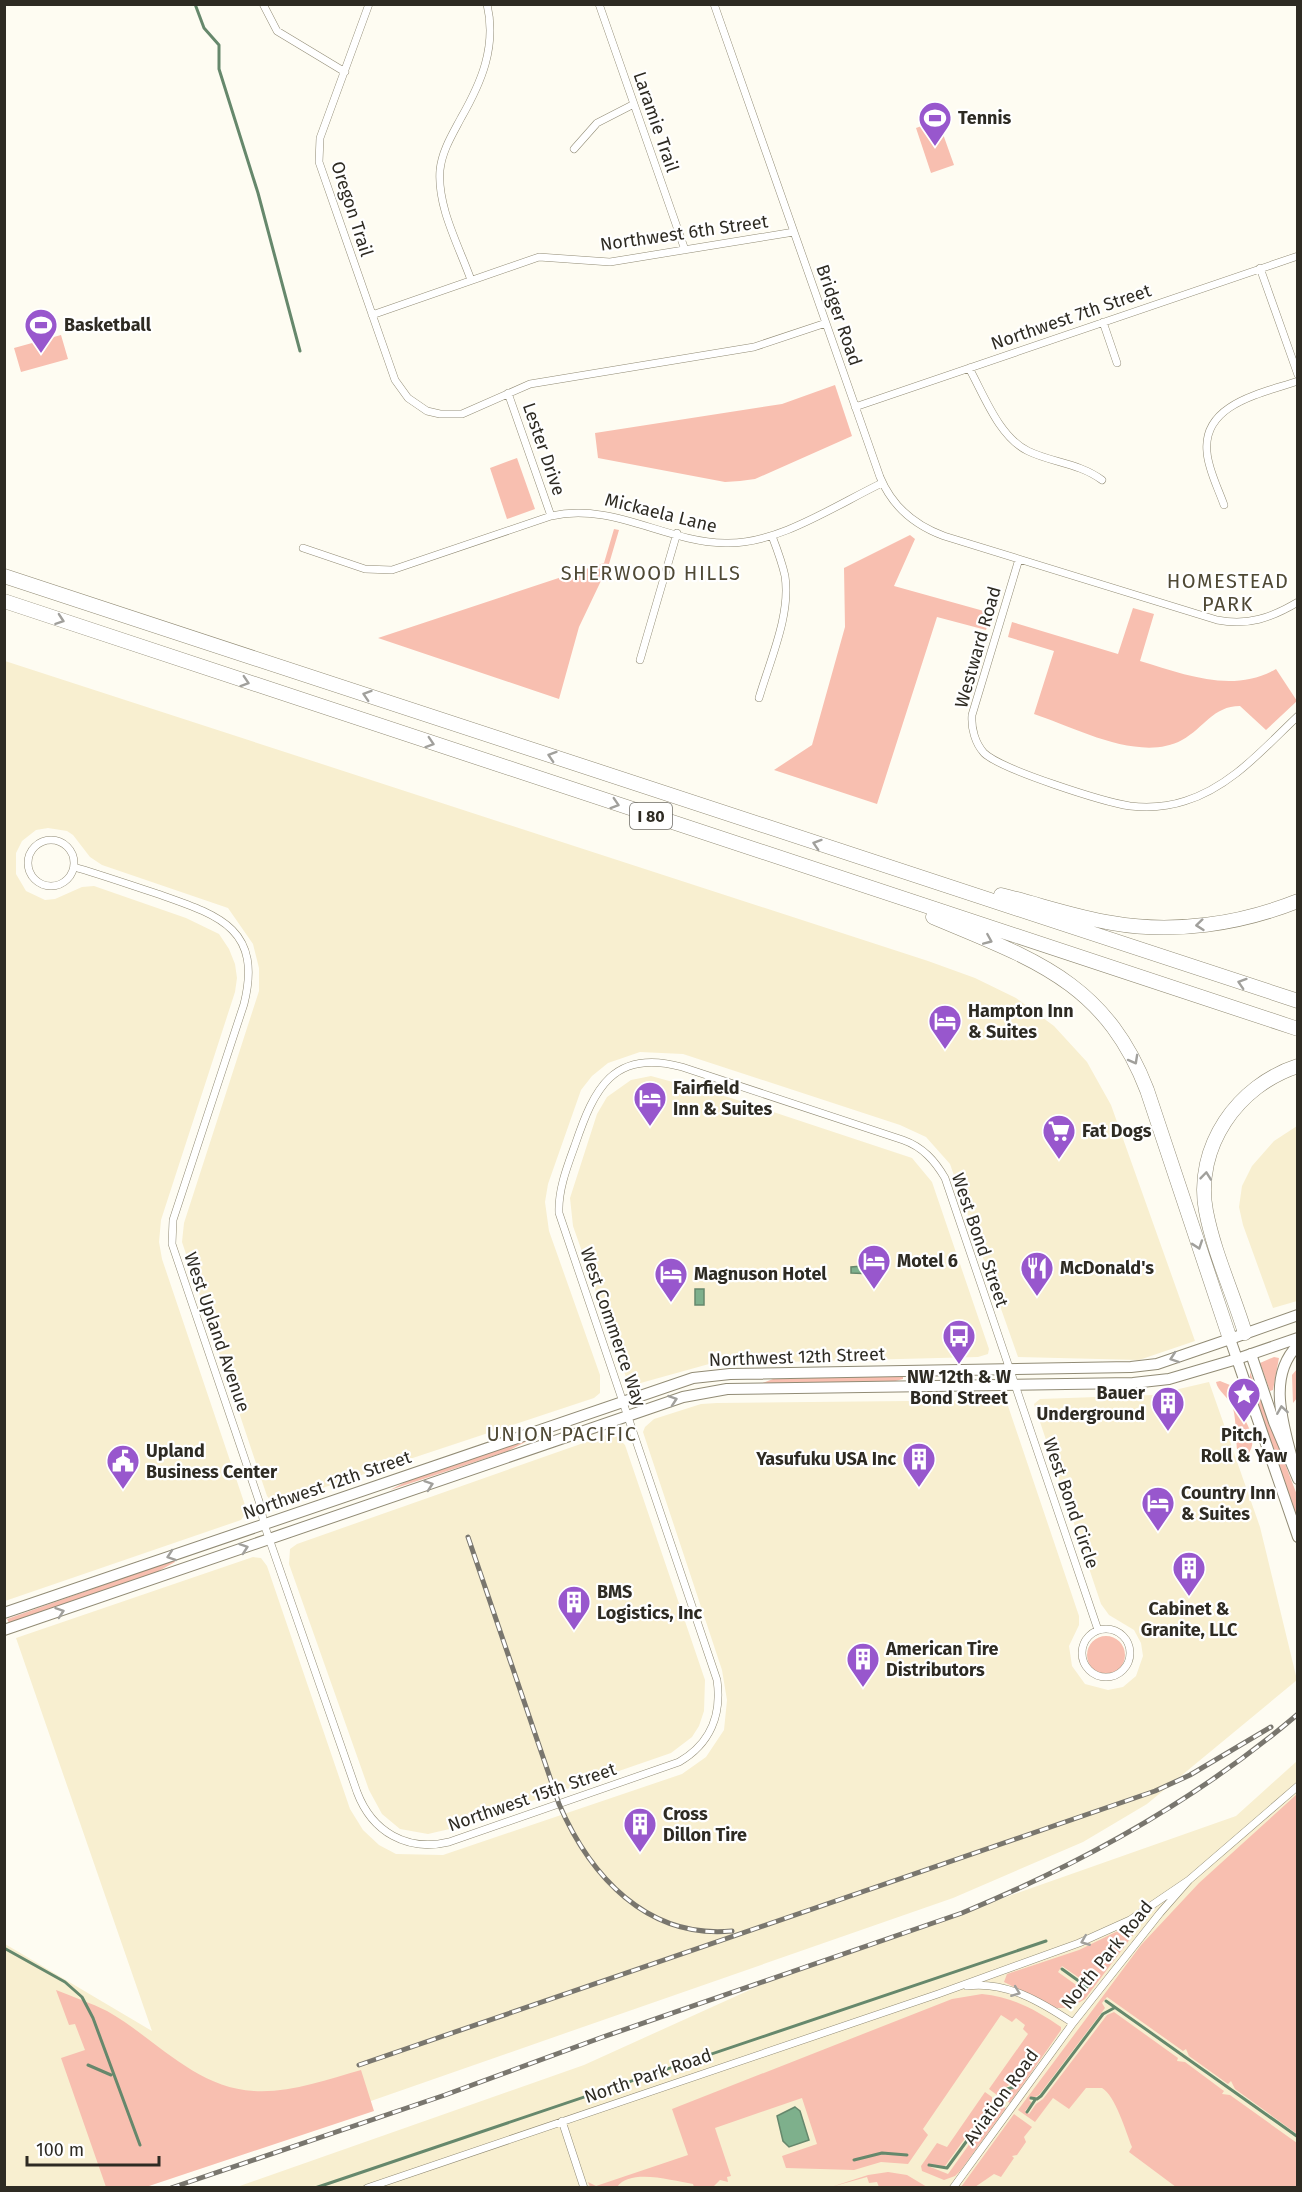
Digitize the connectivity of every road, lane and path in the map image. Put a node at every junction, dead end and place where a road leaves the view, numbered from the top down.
1 (262, 4) edge
2 (369, 4) edge
3 (487, 4) edge
4 (599, 4) edge
5 (714, 4) edge
6 (345, 72) junction
7 (634, 104) junction
8 (574, 148) dead end
9 (794, 232) junction
10 (685, 250) junction
11 (1298, 256) edge
12 (1260, 268) junction
13 (471, 280) junction
14 (372, 315) junction
15 (1103, 322) junction
16 (826, 323) junction
17 (1117, 363) dead end
18 (969, 368) junction
19 (1298, 375) edge
20 (1298, 381) edge
21 (508, 393) junction
22 (855, 407) junction
23 (1102, 480) dead end
24 (882, 483) junction
25 (1224, 505) dead end
26 (551, 516) junction
27 (677, 533) junction
28 (772, 536) junction
29 (303, 548) dead end
30 (1019, 559) junction
31 (4, 576) edge
32 (4, 602) edge
33 (1298, 602) edge
34 (640, 660) dead end
35 (759, 698) dead end
36 (1298, 716) edge
37 (842, 852) junction
38 (74, 867) junction
39 (837, 877) junction
40 (1298, 901) edge
41 (1298, 1001) edge
42 (1298, 1029) edge
43 (1298, 1066) edge
44 (610, 1077) joint
45 (1298, 1316) edge
46 (1245, 1333) junction
47 (1298, 1338) edge
48 (1230, 1339) junction
49 (1298, 1345) edge
50 (1251, 1354) junction
51 (1237, 1359) junction
52 (1009, 1369) junction
53 (1014, 1385) junction
54 (622, 1401) junction
55 (627, 1416) junction
56 (1294, 1467) junction
57 (1298, 1479) edge
58 (264, 1524) junction
59 (1298, 1537) edge
60 (270, 1539) junction
61 (4, 1613) edge
62 (4, 1630) edge
63 (1098, 1630) junction
64 (688, 1757) joint
65 (1298, 1786) edge
66 (384, 1831) joint
67 (1189, 1880) junction
68 (938, 1994) junction
69 (1073, 2023) junction
70 (562, 2121) junction
71 (367, 2187) edge
72 (584, 2187) edge
73 (953, 2187) edge

1 - 6 street
2 - 6 street, Oregon Trail
3 - 13 street
4 - 7 street, Laramie Trail
5 - 9 street, Bridger Road
6 - 14 street, Oregon Trail
7 - 8 street
7 - 10 street, Laramie Trail
9 - 10 street, Northwest 6th Street
9 - 16 street, Bridger Road
10 - 13 street, Northwest 6th Street
11 - 12 street, Northwest 7th Street
12 - 15 street, Northwest 7th Street
12 - 19 street
13 - 14 street, Northwest 6th Street
14 - 21 street, Oregon Trail
15 - 17 street
15 - 18 street, Northwest 7th Street
16 - 21 street
16 - 22 street, Bridger Road
18 - 22 street, Northwest 7th Street
18 - 23 street
20 - 25 street
21 - 26 street, Lester Drive
22 - 24 street, Bridger Road
24 - 28 street, Mickaela Lane
24 - 30 street, Bridger Road
26 - 27 street, Mickaela Lane
26 - 29 street, Mickaela Lane
27 - 28 street, Mickaela Lane
27 - 34 street
28 - 35 street
30 - 33 street, Bridger Road
30 - 36 street, Westward Road
37 -> 31 highway, I 80
32 -> 39 highway, I 80
40 -> 37 highway
41 -> 37 highway, I 80
38 - 38 street
38 - 58 street, West Upland Avenue
39 - 42 highway, I 80
39 -> 48 highway
46 -> 43 highway
44 - 52 street, West Bond Street
44 - 54 street, West Commerce Way
45 - 46 main road, Northwest 12th Street
46 - 48 main road, Northwest 12th Street
46 - 50 main road
47 - 50 main road, Northwest 12th Street
48 - 51 main road
48 -> 52 main road, Northwest 12th Street
56 -> 49 main road
50 - 51 main road, Northwest 12th Street
50 - 56 main road
51 - 53 main road, Northwest 12th Street
51 - 59 main road
52 - 53 street, West Bond Street
52 - 54 main road, Northwest 12th Street
55 -> 53 main road, Northwest 12th Street
53 - 63 street, West Bond Circle
54 - 55 street, West Commerce Way
54 - 58 main road, Northwest 12th Street
60 -> 55 main road, Northwest 12th Street
55 - 64 street, West Commerce Way
56 - 57 main road
58 - 60 street, West Upland Avenue
58 -> 61 main road, Northwest 12th Street
62 -> 60 main road, Northwest 12th Street
60 - 66 street, West Upland Avenue
63 - 63 street
64 - 66 street, Northwest 15th Street
65 - 67 street, North Park Road
67 -> 68 street, North Park Road
67 - 69 street, North Park Road
68 -> 69 street, North Park Road
68 - 70 street, North Park Road
69 - 73 street, Aviation Road
70 - 71 street, North Park Road
70 - 72 street

